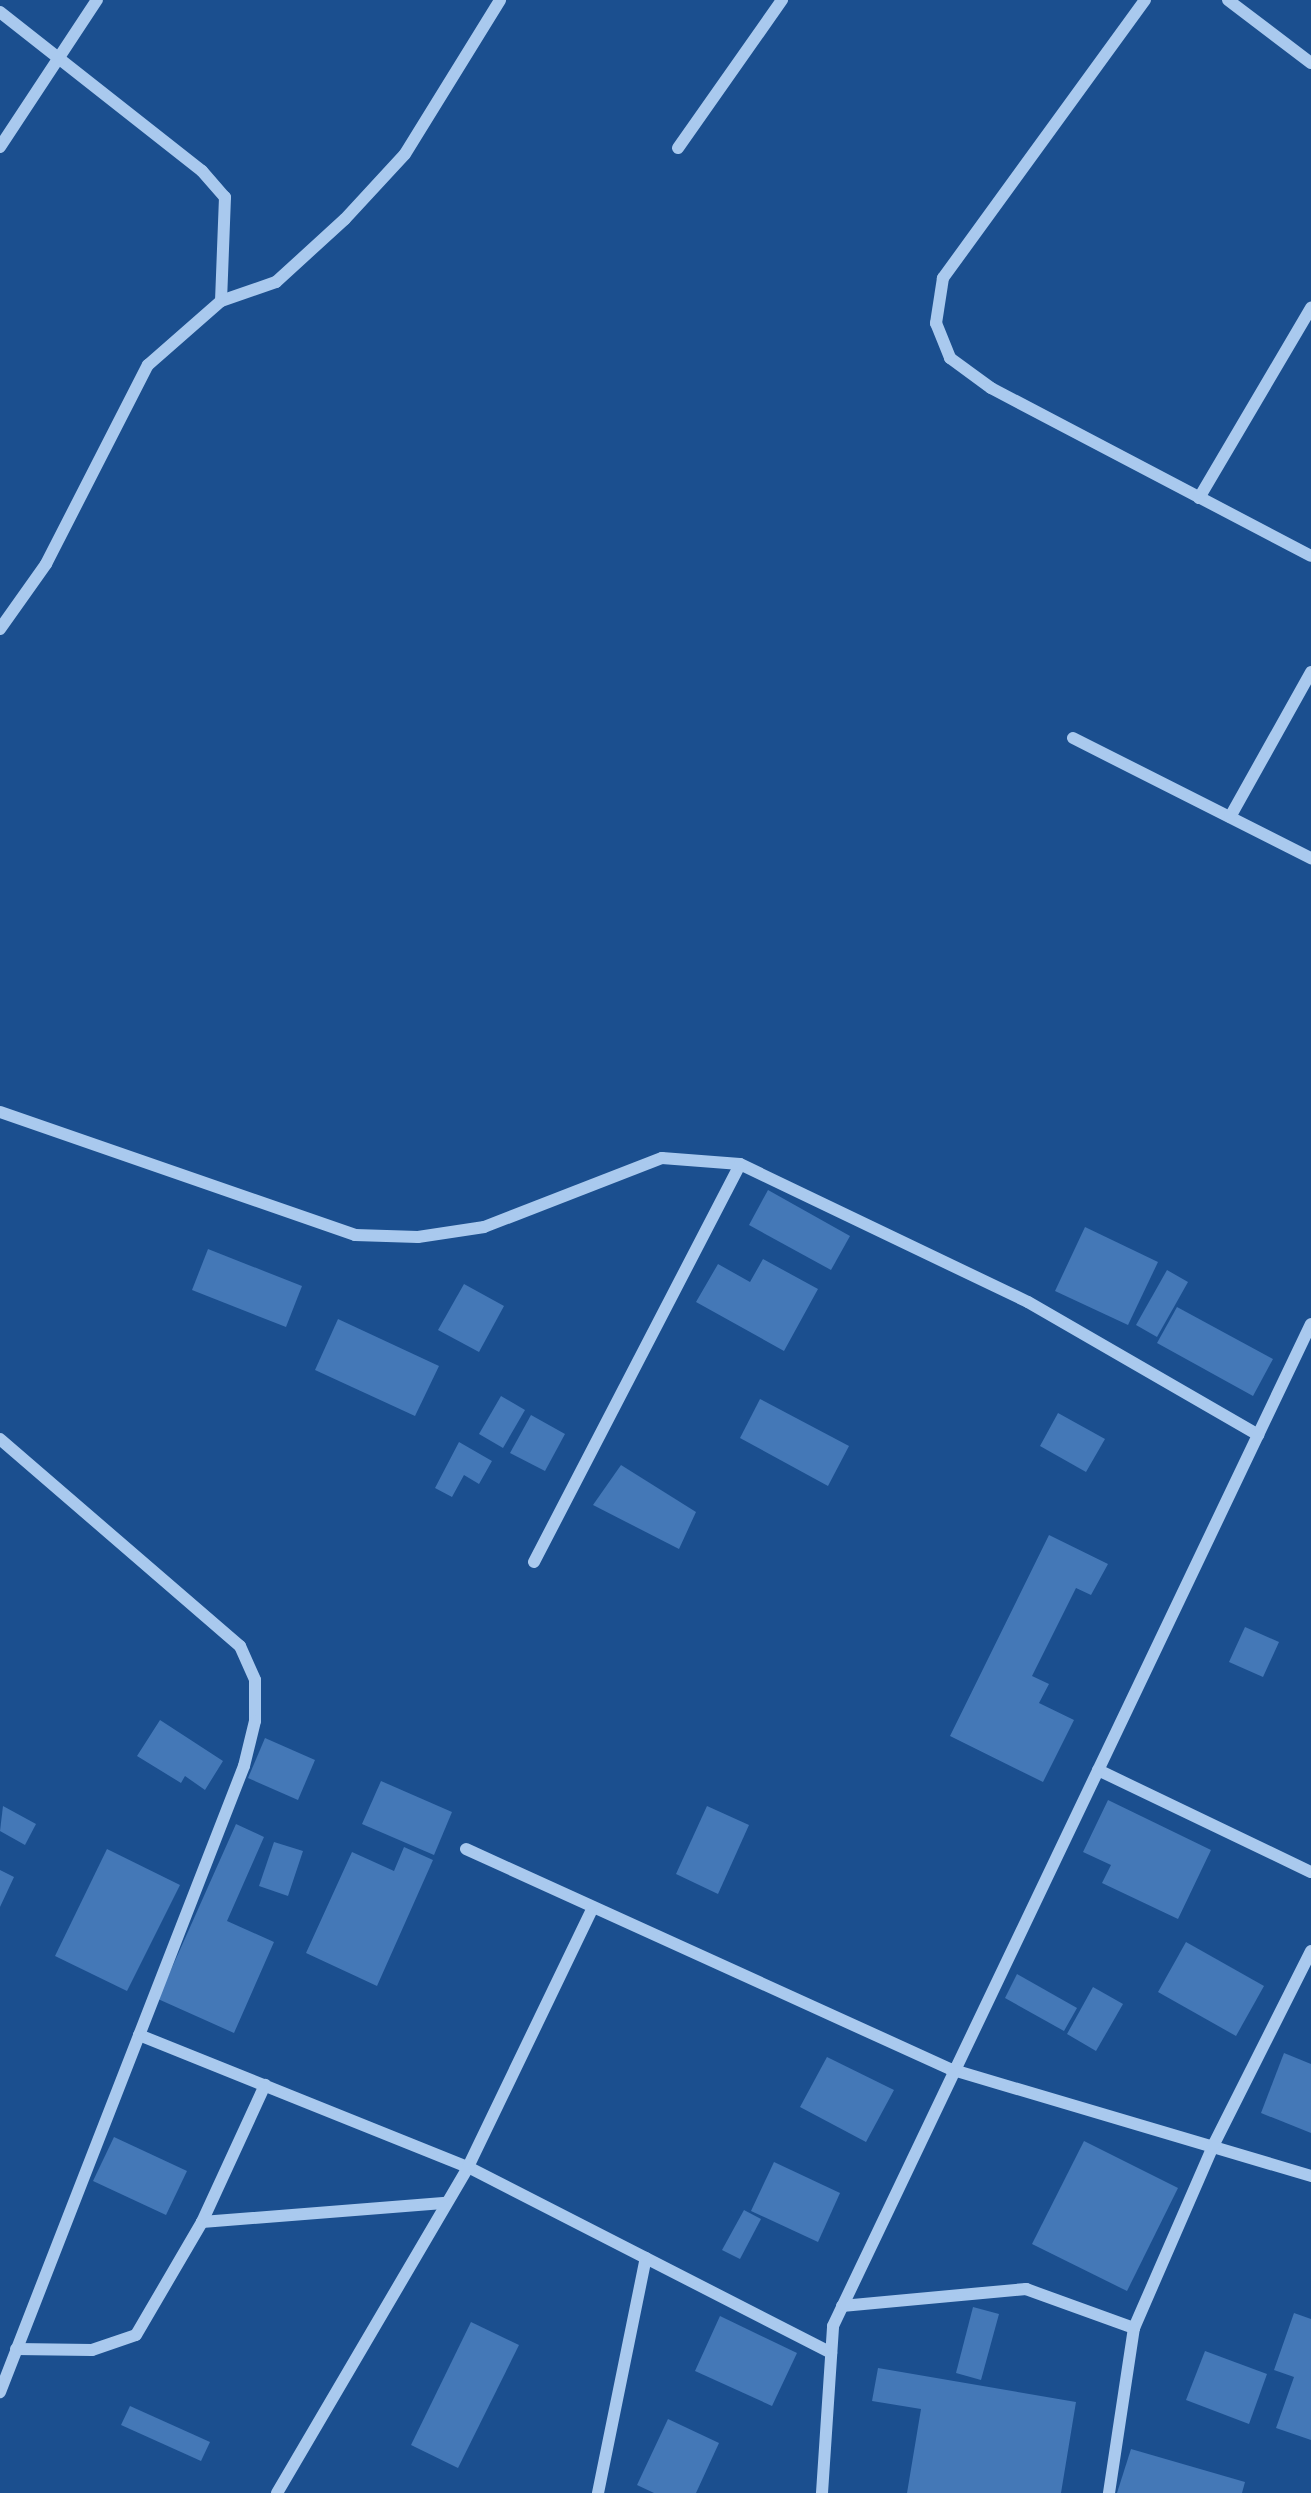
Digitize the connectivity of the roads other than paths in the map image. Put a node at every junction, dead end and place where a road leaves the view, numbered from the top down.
1 (97, 0) edge
2 (500, 0) edge
3 (782, 0) edge
4 (1145, 0) edge
5 (1228, 0) edge
6 (0, 12) edge
7 (58, 58) junction
8 (1311, 63) edge
9 (0, 147) edge
10 (678, 148) dead end
11 (221, 301) junction
12 (1311, 308) edge
13 (1199, 498) junction
14 (1311, 556) edge
15 (0, 629) edge
16 (1311, 672) edge
17 (1073, 738) dead end
18 (1230, 817) junction
19 (1311, 858) edge
20 (0, 1112) edge
21 (740, 1164) junction
22 (1311, 1324) edge
23 (1258, 1435) junction
24 (0, 1439) edge
25 (534, 1562) dead end
26 (1098, 1770) junction
27 (466, 1849) dead end
28 (1311, 1872) edge
29 (593, 1907) junction
30 (1311, 1951) edge
31 (139, 2035) junction
32 (950, 2069) junction
33 (265, 2085) junction
34 (1214, 2144) junction
35 (468, 2167) junction
36 (1311, 2176) edge
37 (446, 2203) junction
38 (202, 2222) junction
39 (646, 2258) junction
40 (842, 2306) junction
41 (1134, 2328) junction
42 (16, 2349) junction
43 (831, 2353) junction
44 (0, 2392) edge
45 (277, 2493) edge
46 (598, 2493) edge
47 (822, 2493) edge
48 (1109, 2493) edge

1 - 7 street
2 - 11 street
3 - 10 street
4 - 13 street
5 - 8 street
6 - 7 street
7 - 9 street
7 - 11 street
11 - 15 street
12 - 13 street
13 - 14 street
16 - 18 street
17 - 18 street
18 - 19 street
20 - 21 street
21 - 23 street
21 - 25 street
22 - 23 street
23 - 26 street
24 - 31 street
26 - 28 street
26 - 32 street
27 - 29 street
29 - 32 street
29 - 35 street
30 - 34 street
31 - 33 street
31 - 42 street
32 - 34 street
32 - 40 street
33 - 35 street
33 - 38 street
34 - 36 street
34 - 41 street
35 - 37 street
35 - 39 street
37 - 38 street
37 - 45 street
38 - 42 street
39 - 43 street
39 - 46 street
40 - 41 street
40 - 43 street
41 - 48 street
42 - 44 street
43 - 47 street

